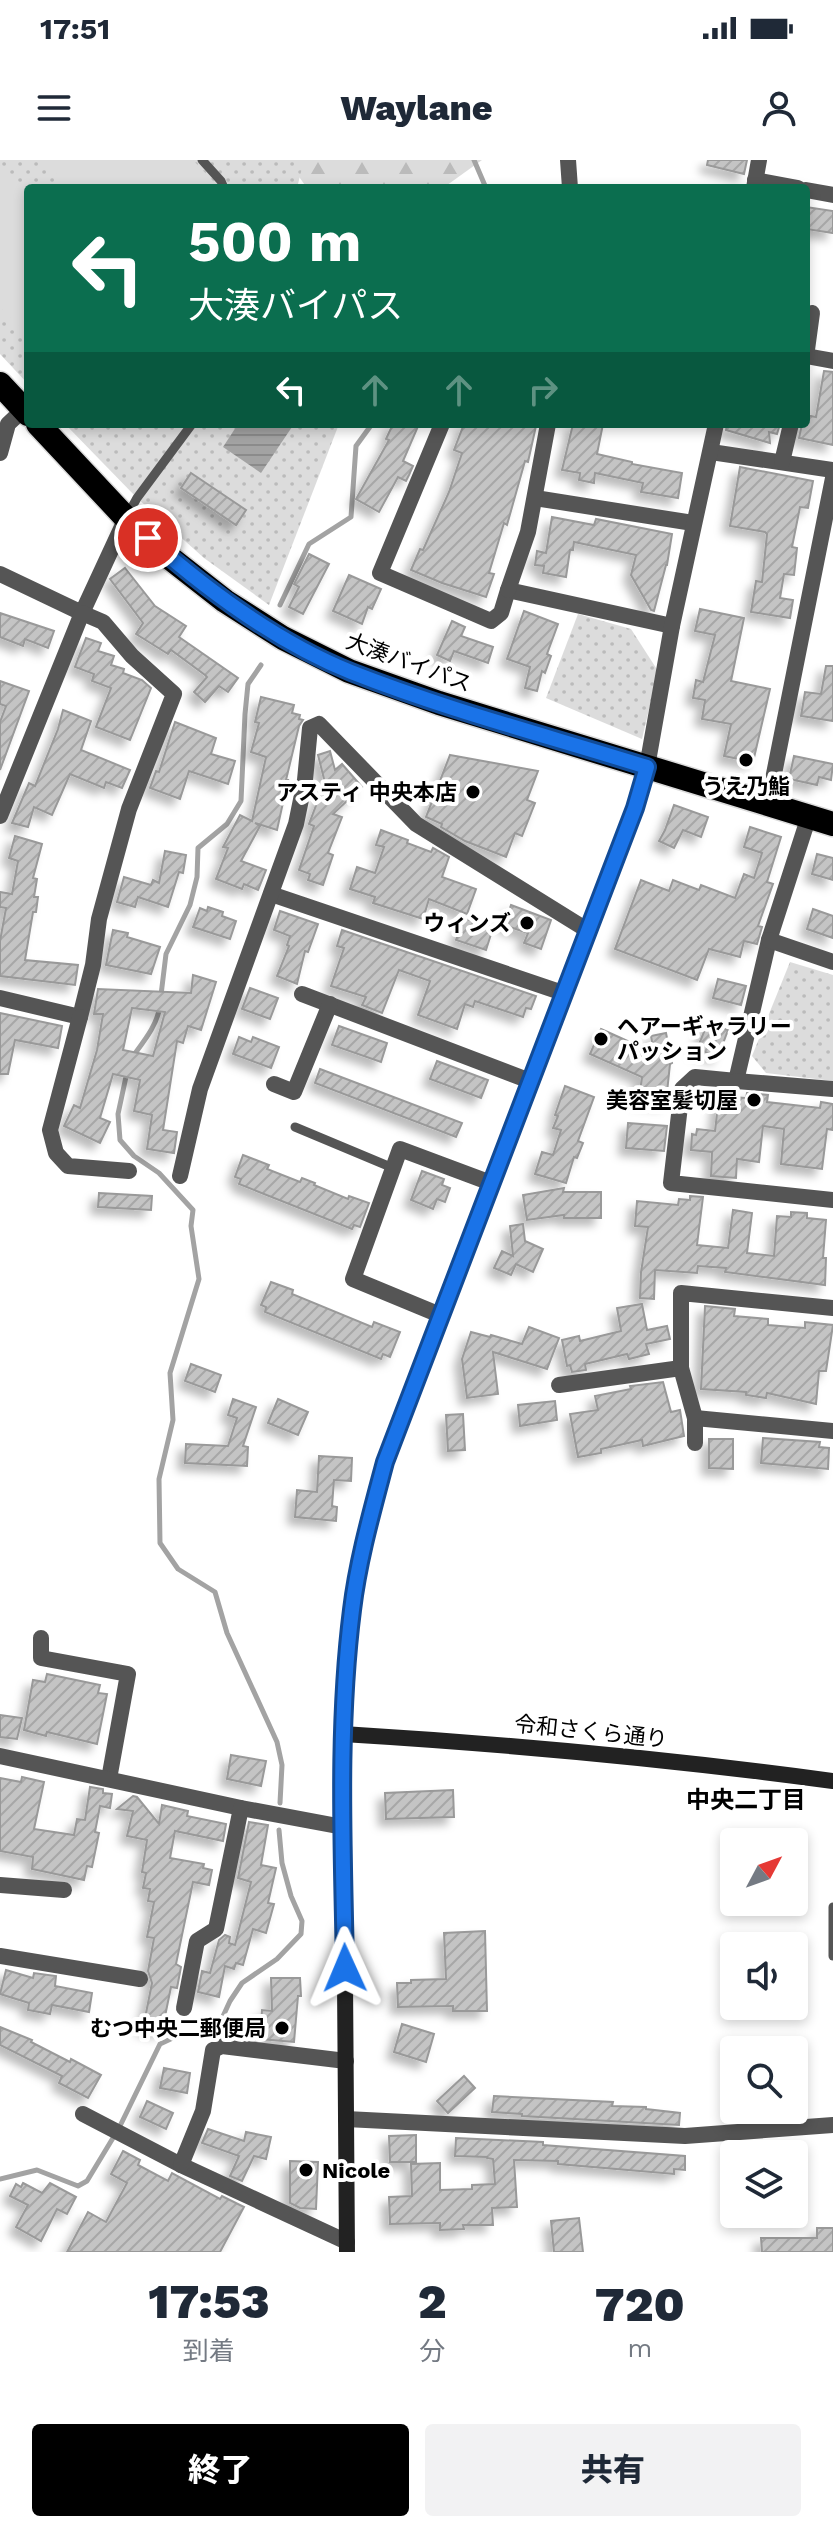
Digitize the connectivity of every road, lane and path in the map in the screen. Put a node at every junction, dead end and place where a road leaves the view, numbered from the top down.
1 (202, 160) edge
2 (568, 160) edge
3 (759, 160) edge
4 (222, 184) edge
5 (570, 184) edge
6 (754, 184) edge
7 (810, 191) edge
8 (833, 195) edge
9 (812, 313) dead end
10 (810, 327) edge
11 (810, 357) edge
12 (833, 361) edge
13 (0, 384) edge
14 (24, 410) edge
15 (24, 418) edge
16 (41, 428) edge
17 (189, 428) edge
18 (440, 428) edge
19 (547, 428) edge
20 (715, 428) edge
21 (790, 428) edge
22 (711, 452) junction
23 (0, 453) edge
24 (782, 462) junction
25 (833, 470) edge
26 (833, 478) edge
27 (535, 498) junction
28 (126, 518) junction
29 (693, 523) junction
30 (0, 574) edge
31 (508, 590) junction
32 (82, 613) junction
33 (672, 626) junction
34 (647, 767) junction
35 (768, 804) junction
36 (0, 816) edge
37 (809, 816) junction
38 (833, 824) edge
39 (271, 894) junction
40 (587, 930) junction
41 (769, 940) junction
42 (833, 962) edge
43 (563, 993) junction
44 (302, 994) dead end
45 (0, 998) edge
46 (330, 1004) junction
47 (80, 1017) junction
48 (530, 1081) junction
49 (736, 1081) junction
50 (274, 1084) dead end
51 (833, 1089) edge
52 (295, 1127) dead end
53 (393, 1168) junction
54 (129, 1171) dead end
55 (180, 1176) dead end
56 (491, 1183) junction
57 (833, 1200) edge
58 (833, 1308) edge
59 (440, 1315) junction
60 (681, 1368) junction
61 (559, 1385) dead end
62 (695, 1418) junction
63 (833, 1431) edge
64 (695, 1443) dead end
65 (41, 1638) dead end
66 (343, 1734) junction
67 (0, 1756) edge
68 (109, 1779) junction
69 (833, 1781) edge
70 (241, 1808) junction
71 (343, 1827) junction
72 (0, 1885) edge
73 (64, 1890) dead end
74 (833, 1907) edge
75 (0, 1956) edge
76 (833, 1956) edge
77 (140, 1979) dead end
78 (184, 2008) dead end
79 (346, 2061) junction
80 (83, 2114) dead end
81 (346, 2119) junction
82 (833, 2125) edge
83 (181, 2165) junction
84 (347, 2247) edge

1 - 4 lane
2 - 5 street
3 - 6 street
7 - 8 street
9 - 10 street
11 - 12 street
13 - 14 highway, 大湊バイパス
15 - 23 street
16 - 28 highway, 大湊バイパス
17 - 28 lane
18 - 31 street
19 - 27 street
20 - 22 street
21 - 24 street
22 - 24 street
22 - 29 street
24 - 25 street
26 - 35 street
27 - 29 street
27 - 31 street
28 - 32 street
28 - 34 highway, 大湊バイパス
29 - 33 street
30 - 32 street
31 - 33 street
32 - 36 street
32 - 47 street
33 - 34 street
34 - 35 highway, 大湊バイパス
34 - 40 main road
35 - 37 highway, 大湊バイパス
37 - 38 highway, 大湊バイパス
37 - 41 street
39 - 40 street
39 - 43 street
39 - 55 street
40 - 43 main road
41 - 42 street
41 - 49 street
43 - 48 main road
44 - 46 street
45 - 47 street
46 - 48 street
46 - 50 street
47 - 54 street
48 - 56 main road
49 - 51 street
49 - 57 street
52 - 53 lane
53 - 56 street
53 - 59 street
56 - 59 main road
58 - 60 street
59 - 66 main road
60 - 61 street
60 - 62 street
62 - 63 street
62 - 64 street
65 - 68 street
66 - 69 main road, 令和さくら通り
66 - 71 main road
67 - 68 street
68 - 70 street
70 - 71 street
70 - 78 street
71 - 79 main road
72 - 73 street
74 - 76 lane
75 - 77 street
79 - 81 main road
79 - 83 street
80 - 83 street
81 - 82 street
81 - 84 main road
83 - 84 street

